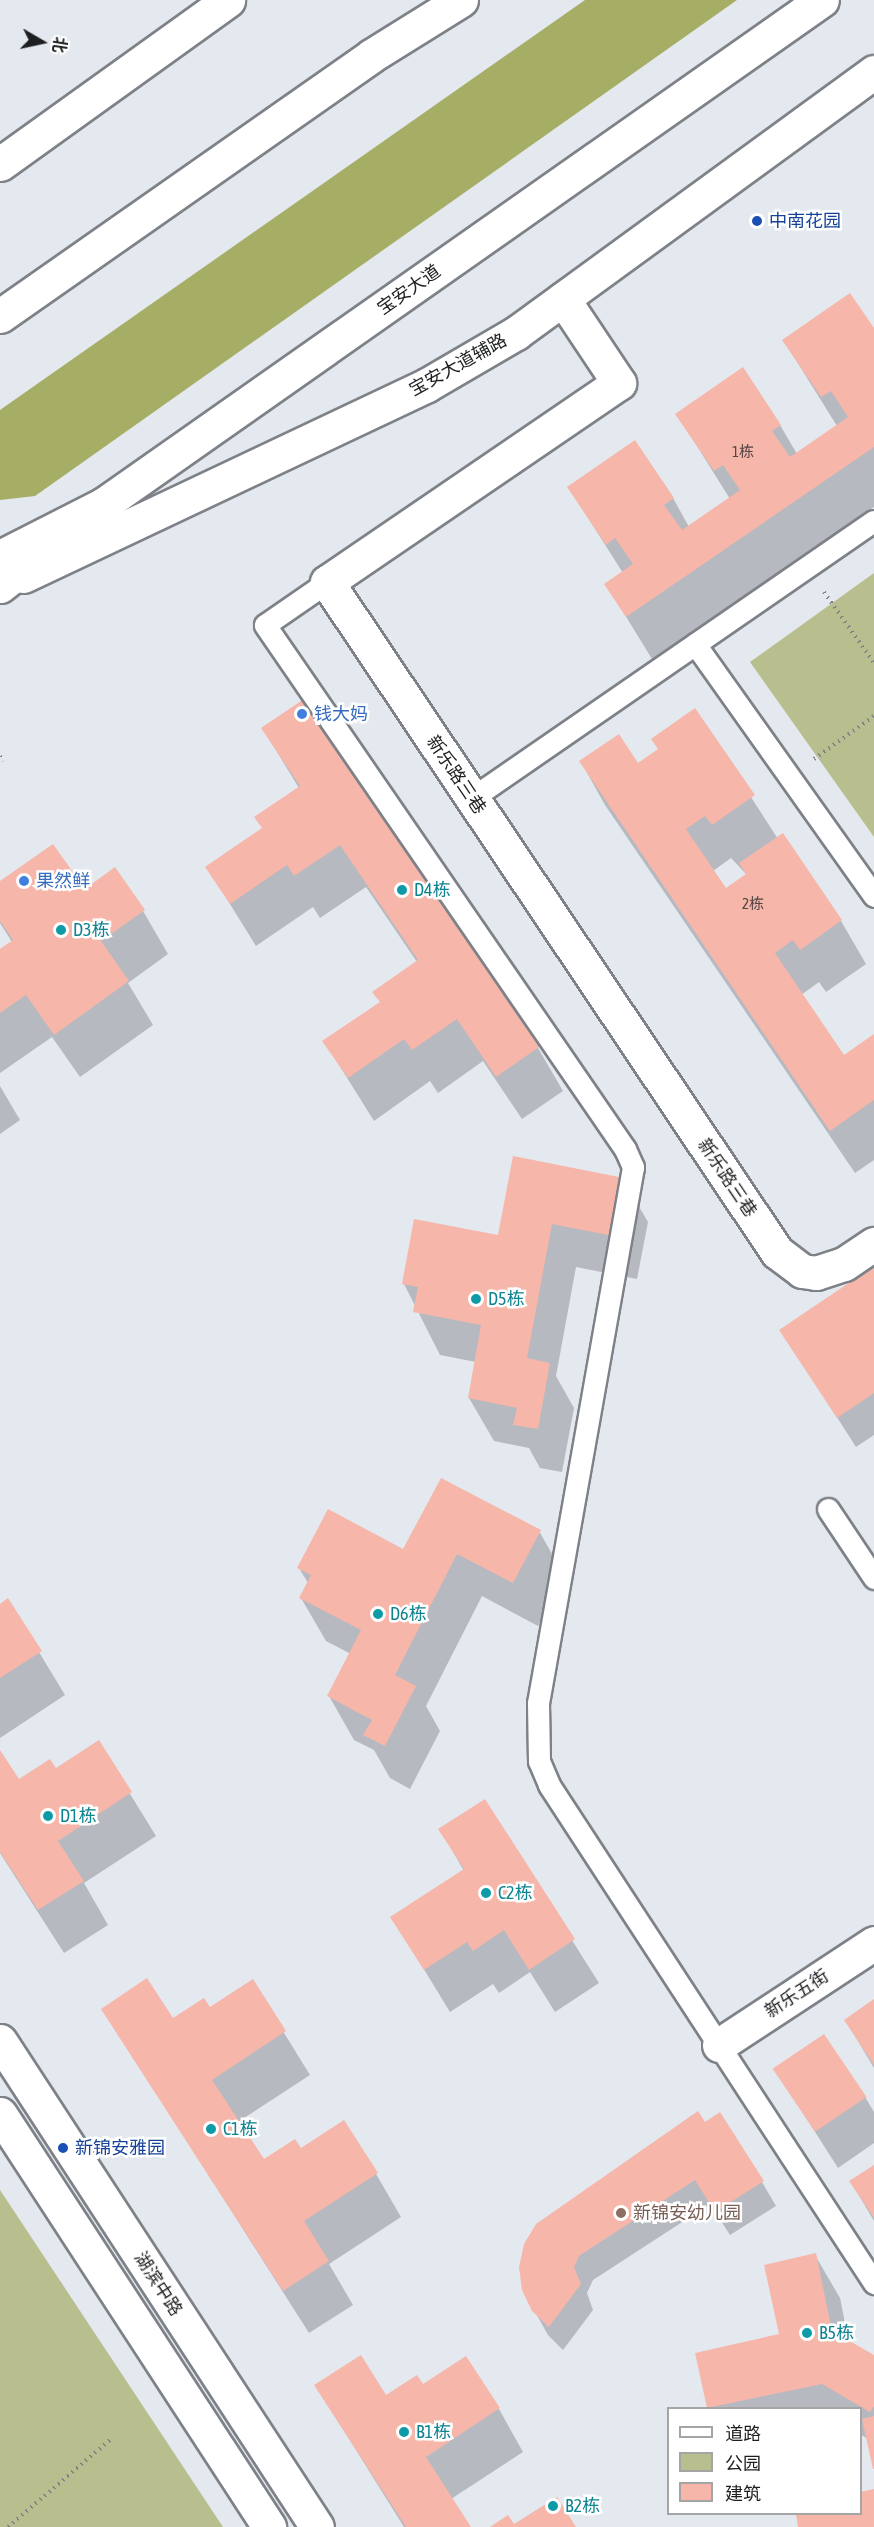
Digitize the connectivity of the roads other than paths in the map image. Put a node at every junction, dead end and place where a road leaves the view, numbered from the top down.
1 (228, 0) edge
2 (429, 0) edge
3 (461, 0) edge
4 (822, 0) edge
5 (372, 56) junction
6 (874, 72) edge
7 (0, 164) edge
8 (563, 299) junction
9 (0, 316) edge
10 (104, 504) junction
11 (874, 521) edge
12 (0, 557) edge
13 (327, 582) junction
14 (0, 586) edge
15 (696, 644) junction
16 (472, 798) junction
17 (874, 896) edge
18 (874, 1244) edge
19 (828, 1509) dead end
20 (874, 1578) edge
21 (874, 1943) edge
22 (0, 2041) edge
23 (719, 2045) junction
24 (0, 2114) edge
25 (874, 2283) edge
26 (269, 2527) edge
27 (317, 2527) edge

1 - 7 main road
2 - 5 main road
3 - 5 main road
4 - 10 main road, 宝安大道
5 - 9 main road
6 - 8 main road, 宝安大道辅路
8 - 13 main road
8 - 14 main road, 宝安大道辅路
10 - 12 main road
10 - 14 main road, 宝安大道
11 - 15 lane
13 - 16 main road, 新乐路三巷
13 - 23 lane
15 - 16 lane
15 - 17 lane
16 - 18 main road, 新乐路三巷
19 - 20 lane
21 - 23 main road, 新乐五街
22 - 27 main road, 湖滨中路
23 - 25 lane
24 - 26 main road

